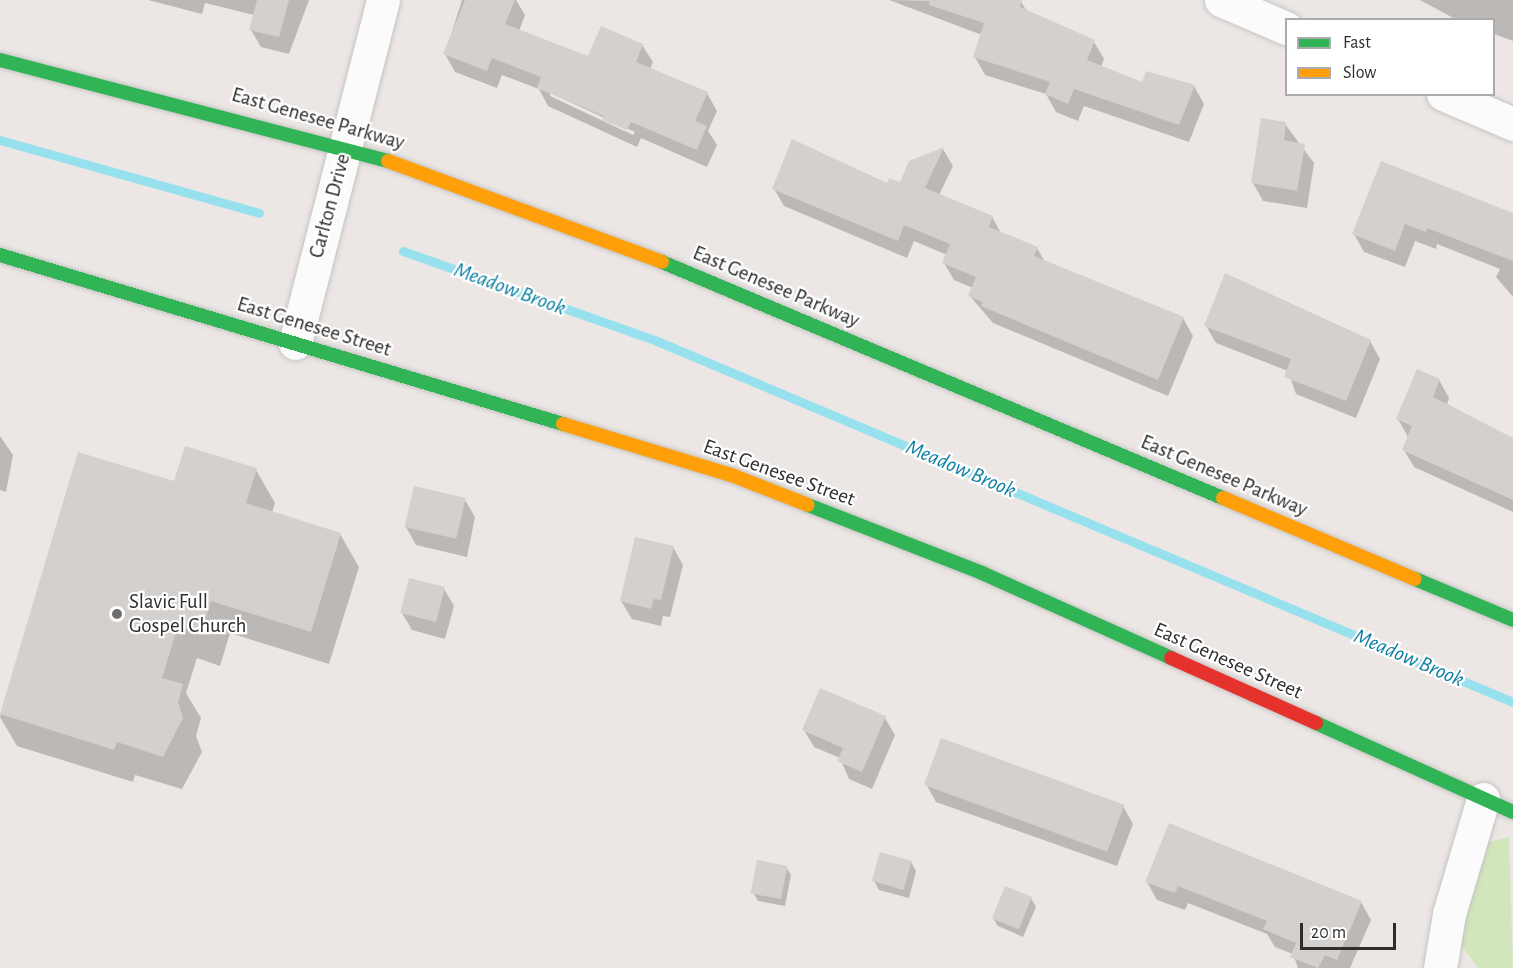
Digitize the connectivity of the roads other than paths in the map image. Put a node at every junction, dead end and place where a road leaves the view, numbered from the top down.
1 (383, 0) edge
2 (1221, 0) edge
3 (1285, 27) edge
4 (0, 60) edge
5 (1448, 96) edge
6 (1513, 124) edge
7 (346, 146) junction
8 (0, 255) edge
9 (295, 343) junction
10 (1513, 620) edge
11 (1483, 799) junction
12 (1513, 812) edge
13 (1440, 968) edge

1 - 7 street, Carlton Drive
2 - 3 street
4 - 7 main road, East Genesee Parkway
5 - 6 street
7 - 9 street, Carlton Drive
7 - 10 main road, East Genesee Parkway
8 - 9 main road, East Genesee Street
9 - 11 main road, East Genesee Street
11 - 12 main road, East Genesee Street
11 - 13 street

